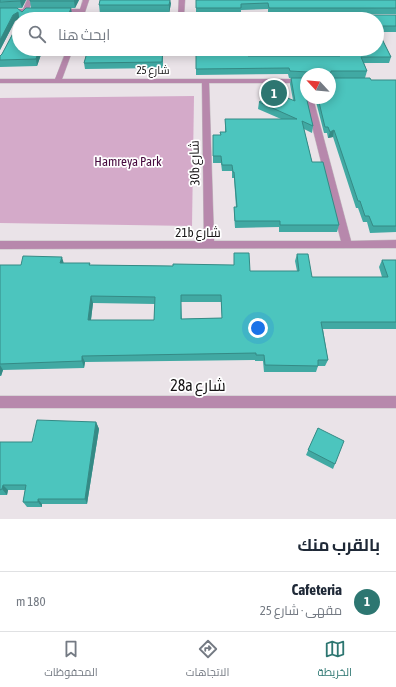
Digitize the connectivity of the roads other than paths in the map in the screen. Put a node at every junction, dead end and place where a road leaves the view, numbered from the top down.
1 (30, 0) edge
2 (86, 0) edge
3 (182, 0) edge
4 (0, 11) edge
5 (25, 11) junction
6 (39, 11) edge
7 (54, 11) edge
8 (59, 12) edge
9 (82, 12) edge
10 (181, 12) edge
11 (67, 56) edge
12 (0, 81) edge
13 (58, 81) junction
14 (205, 81) junction
15 (300, 83) edge
16 (311, 104) edge
17 (0, 244) edge
18 (347, 244) junction
19 (396, 244) edge
20 (209, 245) junction
21 (0, 402) edge
22 (396, 402) edge

1 - 5 street
2 - 9 street
3 - 10 street
4 - 5 street
5 - 6 street
7 - 8 street
11 - 13 street
12 - 13 street, شارع 25
13 - 14 street, شارع 25
14 - 15 street, شارع 25
14 - 20 street, 30b شارع
16 - 18 street
17 - 20 street, 21b شارع
18 - 19 street, 21b شارع
18 - 20 street, 21b شارع
21 - 22 street, 28a شارع

